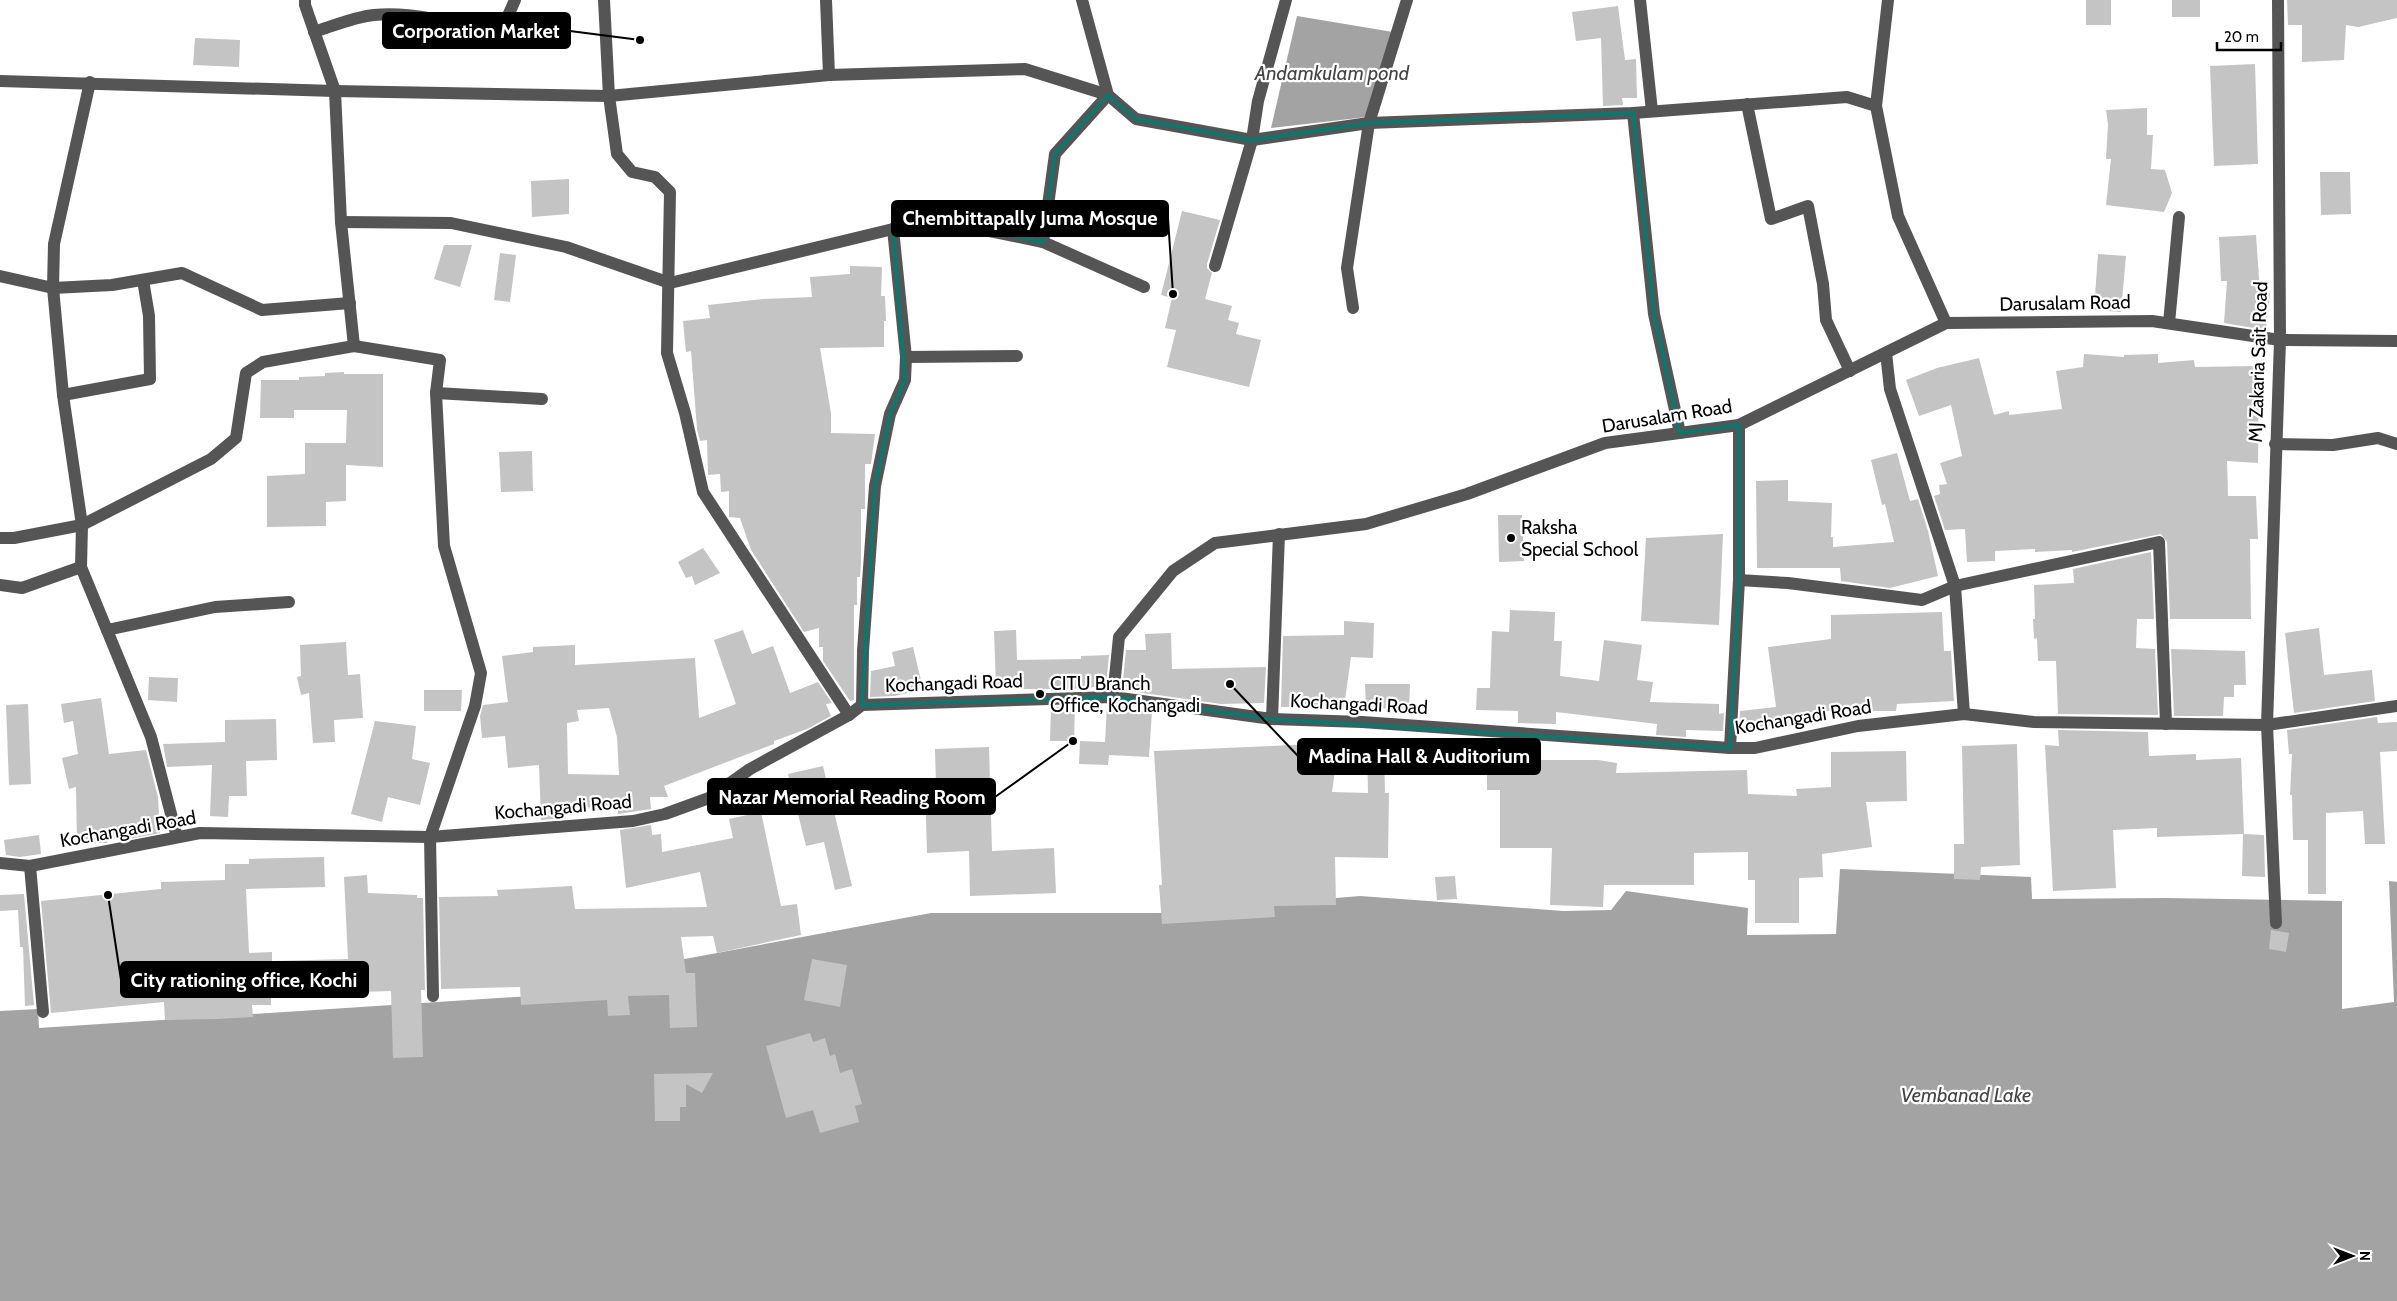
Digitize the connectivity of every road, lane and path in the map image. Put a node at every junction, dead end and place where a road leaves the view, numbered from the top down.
1 (305, 0) edge
2 (515, 0) edge
3 (604, 0) edge
4 (826, 0) edge
5 (1082, 0) edge
6 (1286, 0) edge
7 (1407, 0) edge
8 (1640, 0) edge
9 (1888, 0) edge
10 (2278, 0) edge
11 (314, 32) junction
12 (830, 75) junction
13 (0, 81) edge
14 (90, 82) junction
15 (335, 91) junction
16 (1108, 95) junction
17 (609, 96) junction
18 (1747, 104) junction
19 (1876, 106) junction
20 (1652, 111) junction
21 (1633, 113) junction
22 (1369, 123) junction
23 (1252, 140) junction
24 (2180, 217) dead end
25 (341, 222) junction
26 (893, 229) junction
27 (1043, 242) junction
28 (1215, 266) dead end
29 (0, 276) edge
30 (143, 280) junction
31 (670, 282) junction
32 (1144, 287) dead end
33 (53, 288) junction
34 (350, 303) junction
35 (1352, 308) dead end
36 (1946, 323) junction
37 (2168, 323) junction
38 (2280, 340) junction
39 (2397, 341) edge
40 (354, 346) junction
41 (1886, 353) junction
42 (1017, 356) dead end
43 (906, 357) junction
44 (1850, 371) junction
45 (436, 393) junction
46 (63, 395) junction
47 (542, 398) dead end
48 (1739, 425) junction
49 (1680, 433) junction
50 (2275, 444) junction
51 (2397, 444) edge
52 (82, 525) junction
53 (1279, 534) junction
54 (0, 538) edge
55 (81, 567) junction
56 (1739, 580) junction
57 (0, 585) edge
58 (1955, 586) junction
59 (289, 602) dead end
60 (107, 630) junction
61 (1113, 697) junction
62 (862, 705) junction
63 (2397, 706) edge
64 (1964, 714) junction
65 (848, 715) junction
66 (1272, 719) junction
67 (2166, 724) junction
68 (2267, 725) junction
69 (1730, 748) junction
70 (177, 837) junction
71 (430, 837) junction
72 (0, 863) edge
73 (30, 866) junction
74 (2276, 923) dead end
75 (433, 996) dead end
76 (44, 1012) dead end

1 - 11 street
2 - 11 street
3 - 17 street
4 - 12 street
5 - 16 street
6 - 23 street
7 - 22 street
8 - 20 street
9 - 19 street
10 - 38 street, MJ Zakaria Sait Road
11 - 15 street
12 - 16 street
12 - 17 street
13 - 14 street
14 - 15 street
14 - 33 street
15 - 17 street
15 - 25 street
16 - 23 street
16 - 27 street
17 - 31 street
18 - 19 street
18 - 20 street
18 - 44 street
19 - 36 street
20 - 21 street
21 - 22 street
21 - 49 street
22 - 23 street
22 - 35 street
23 - 28 street
24 - 37 street
25 - 31 street
25 - 34 street
26 - 27 street
26 - 31 street
26 - 43 street
27 - 32 street
29 - 33 street
30 - 33 street
30 - 34 street
30 - 46 street
31 - 65 street
33 - 46 street
34 - 40 street
36 - 37 street, Darusalam Road
36 - 41 street, Darusalam Road
37 - 38 street, Darusalam Road
38 - 39 street, Darusalam Road
38 - 50 street, MJ Zakaria Sait Road
40 - 45 street
40 - 52 street
41 - 44 street, Darusalam Road
41 - 58 street
42 - 43 street
43 - 62 street
44 - 48 street, Darusalam Road
45 - 47 street
45 - 71 street
46 - 52 street
48 - 49 street, Darusalam Road
48 - 56 street
49 - 53 street, Darusalam Road
50 - 51 street
50 - 68 street, MJ Zakaria Sait Road
52 - 54 street
52 - 55 street
53 - 61 street, Darusalam Road
53 - 66 street
55 - 57 street
55 - 60 street
56 - 58 street
56 - 69 street
58 - 64 street
58 - 67 street
59 - 60 street
60 - 70 street
61 - 62 street, Kochangadi Road
61 - 66 street, Kochangadi Road
62 - 65 street, Kochangadi Road
63 - 68 street, Kochangadi Road
64 - 67 street, Kochangadi Road
64 - 69 street, Kochangadi Road
65 - 71 street, Kochangadi Road
66 - 69 street, Kochangadi Road
67 - 68 street, Kochangadi Road
68 - 74 street, MJ Zakaria Sait Road
70 - 71 street, Kochangadi Road
70 - 73 street, Kochangadi Road
71 - 75 street
72 - 73 street, Kochangadi Road
73 - 76 street

